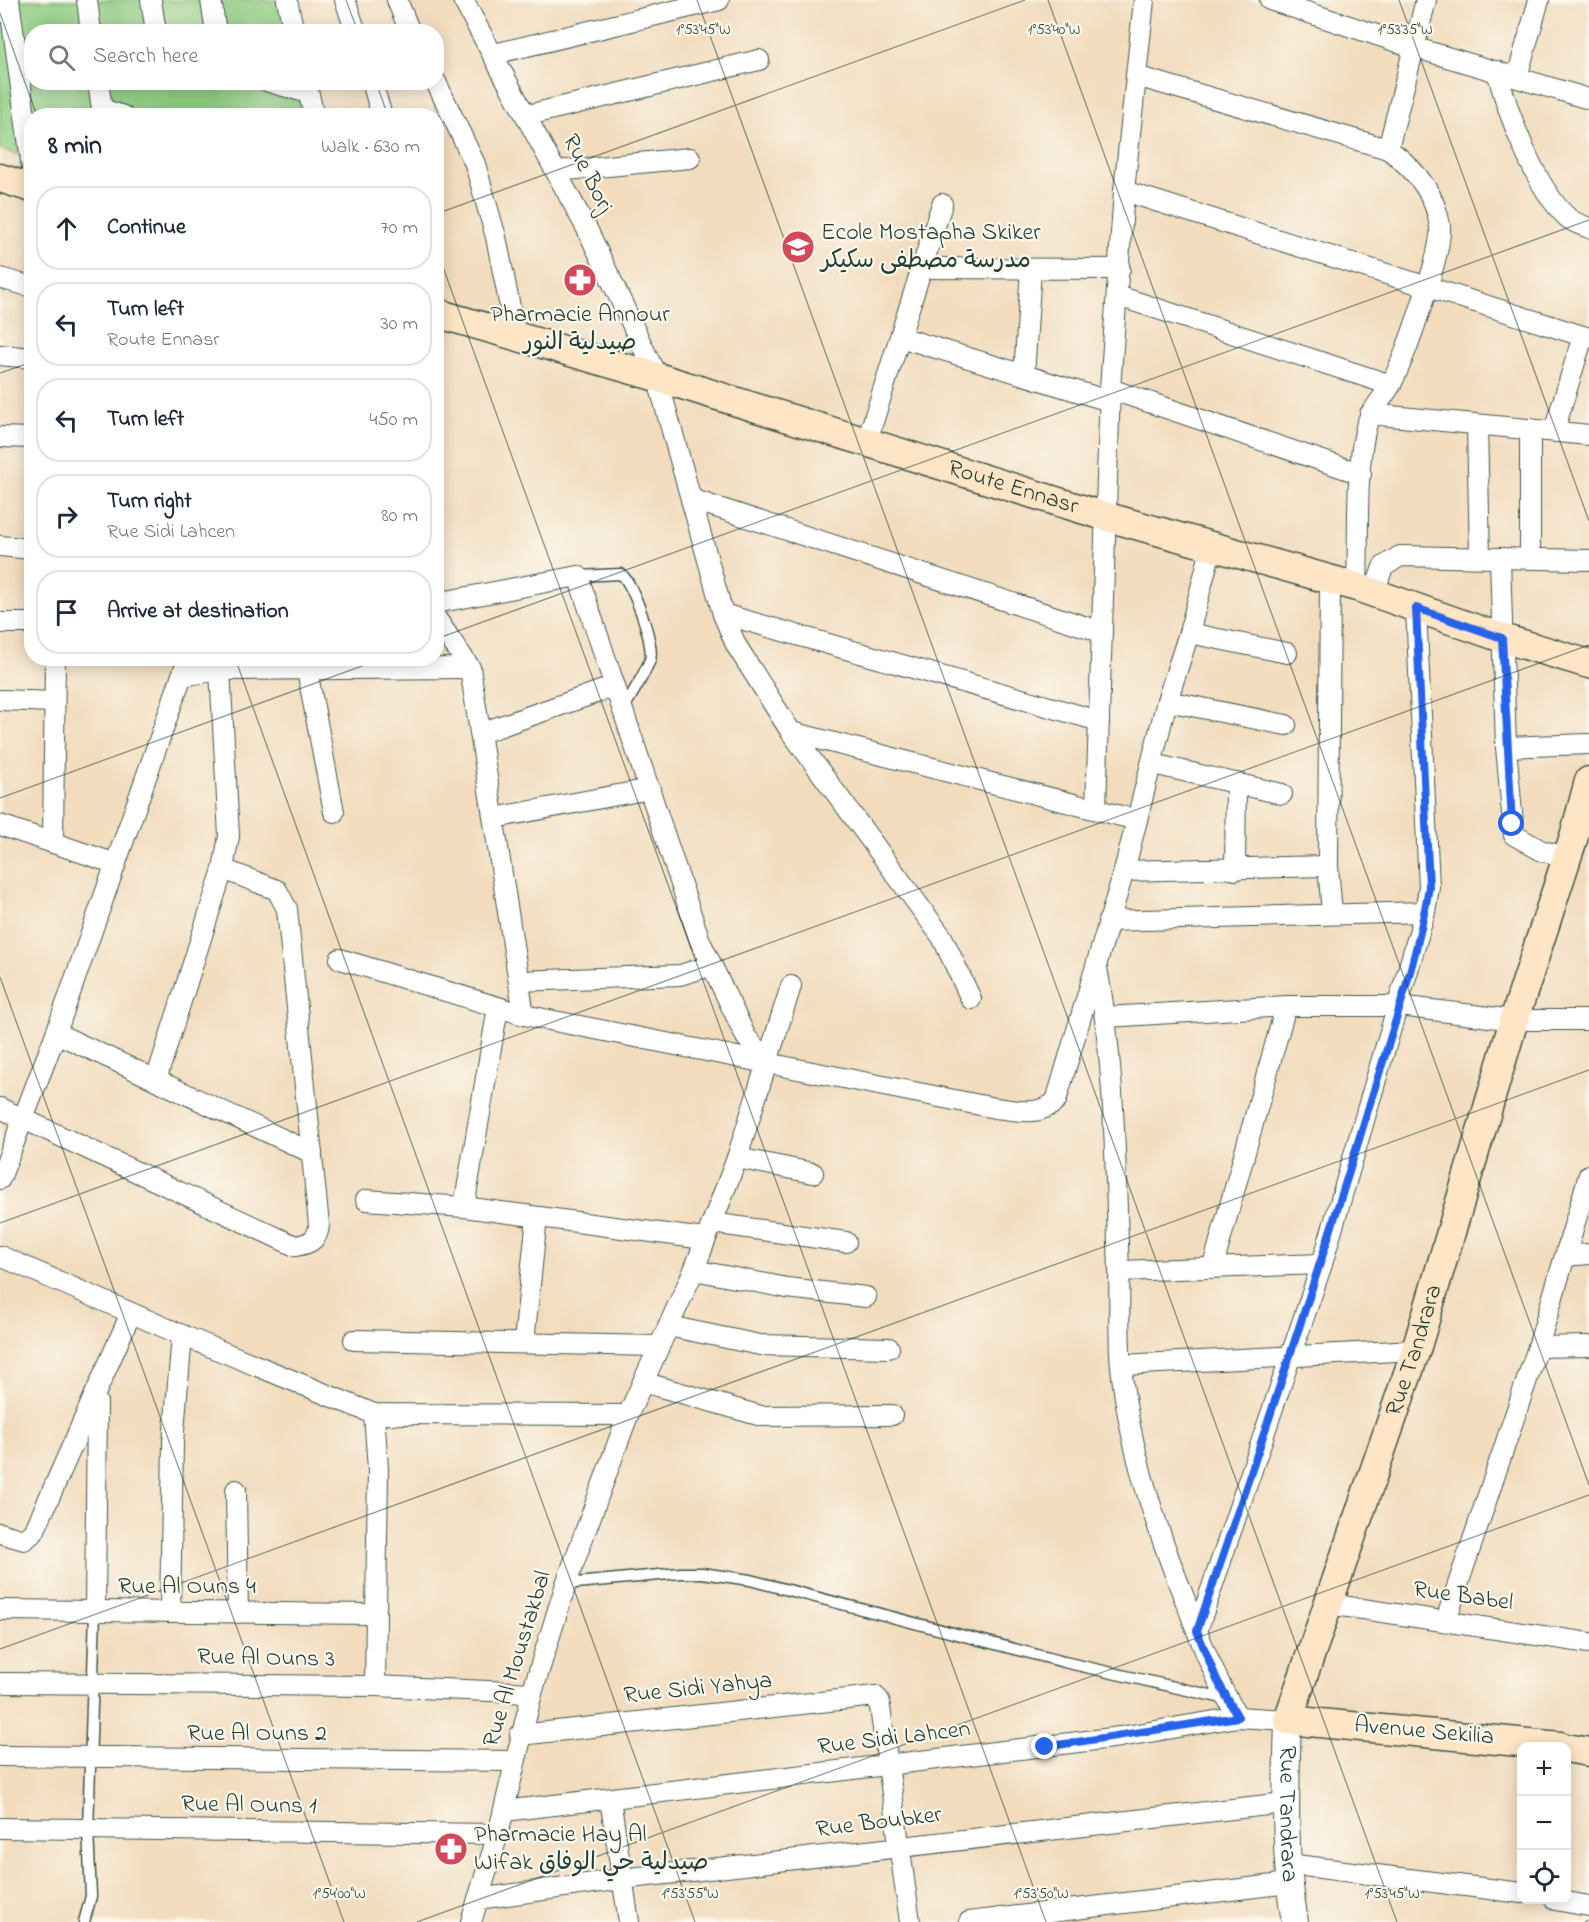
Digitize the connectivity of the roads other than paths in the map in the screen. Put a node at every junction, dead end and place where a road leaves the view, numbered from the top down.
1 (9, 0) edge
2 (87, 0) edge
3 (151, 0) edge
4 (211, 0) edge
5 (287, 0) edge
6 (345, 0) edge
7 (397, 0) edge
8 (463, 0) edge
9 (719, 0) edge
10 (1144, 0) edge
11 (1270, 0) edge
12 (1426, 0) edge
13 (1539, 0) edge
14 (90, 24) edge
15 (155, 24) edge
16 (215, 24) edge
17 (292, 24) edge
18 (353, 24) edge
19 (407, 24) edge
20 (1413, 47) junction
21 (494, 54) junction
22 (759, 60) dead end
23 (0, 69) edge
24 (1497, 71) junction
25 (20, 75) junction
26 (1136, 75) junction
27 (1517, 77) junction
28 (99, 90) edge
29 (308, 90) edge
30 (374, 90) edge
31 (440, 90) edge
32 (1589, 99) edge
33 (24, 108) edge
34 (102, 108) edge
35 (312, 108) edge
36 (380, 108) edge
37 (528, 115) junction
38 (1388, 149) junction
39 (690, 158) dead end
40 (557, 171) junction
41 (0, 178) edge
42 (24, 186) edge
43 (1124, 191) junction
44 (942, 204) dead end
45 (1589, 228) edge
46 (921, 268) junction
47 (1030, 268) junction
48 (1120, 269) junction
49 (0, 278) edge
50 (24, 285) edge
51 (1428, 285) junction
52 (1118, 296) junction
53 (444, 312) edge
54 (516, 337) junction
55 (900, 337) junction
56 (1586, 337) edge
57 (0, 355) edge
58 (24, 357) edge
59 (1024, 375) junction
60 (657, 377) junction
61 (1391, 385) junction
62 (1110, 395) junction
63 (1370, 414) junction
64 (1477, 426) junction
65 (1530, 429) junction
66 (1554, 431) junction
67 (1589, 435) edge
68 (0, 437) edge
69 (24, 438) edge
70 (866, 444) junction
71 (1361, 474) junction
72 (691, 499) junction
73 (1104, 516) junction
74 (0, 546) edge
75 (1212, 546) junction
76 (24, 548) edge
77 (1490, 557) junction
78 (1530, 559) junction
79 (1589, 560) edge
80 (578, 576) junction
81 (1330, 580) junction
82 (1365, 590) junction
83 (444, 601) edge
84 (1416, 608) junction
85 (723, 614) junction
86 (0, 623) edge
87 (24, 623) edge
88 (444, 630) edge
89 (1102, 632) junction
90 (1189, 633) junction
91 (1502, 638) junction
92 (1287, 653) dead end
93 (1589, 664) edge
94 (55, 666) edge
95 (185, 667) edge
96 (470, 668) junction
97 (220, 670) junction
98 (307, 670) junction
99 (615, 686) junction
100 (0, 700) edge
101 (1167, 700) junction
102 (54, 702) junction
103 (623, 710) junction
104 (1099, 721) junction
105 (1286, 725) dead end
106 (791, 732) junction
107 (481, 733) junction
108 (1589, 744) edge
109 (1506, 747) junction
110 (1153, 764) junction
111 (1589, 782) edge
112 (1236, 783) junction
113 (650, 789) junction
114 (1282, 794) dead end
115 (1096, 808) junction
116 (334, 812) dead end
117 (494, 818) junction
118 (1137, 820) junction
119 (1, 827) edge
120 (1577, 841) edge
121 (53, 843) junction
122 (116, 864) junction
123 (1328, 866) junction
124 (223, 869) junction
125 (1235, 870) junction
126 (1124, 871) junction
127 (1425, 912) junction
128 (1332, 913) junction
129 (1108, 921) junction
130 (340, 959) dead end
131 (710, 966) junction
132 (1097, 966) junction
133 (519, 981) junction
134 (791, 986) dead end
135 (971, 999) dead end
136 (1286, 1006) junction
137 (1399, 1006) junction
138 (498, 1007) junction
139 (524, 1015) junction
140 (1107, 1017) junction
141 (1514, 1020) junction
142 (1589, 1020) edge
143 (56, 1033) junction
144 (767, 1062) junction
145 (156, 1080) junction
146 (0, 1108) edge
147 (23, 1119) junction
148 (312, 1153) junction
149 (737, 1158) junction
150 (813, 1173) dead end
151 (1589, 1175) edge
152 (0, 1179) edge
153 (366, 1200) dead end
154 (464, 1207) junction
155 (537, 1217) junction
156 (708, 1231) junction
157 (846, 1242) dead end
158 (1589, 1254) edge
159 (0, 1256) edge
160 (1565, 1256) junction
161 (1322, 1264) junction
162 (1213, 1266) junction
163 (694, 1270) junction
164 (1119, 1271) junction
165 (866, 1297) dead end
166 (131, 1313) junction
167 (668, 1326) junction
168 (182, 1335) junction
169 (354, 1340) dead end
170 (524, 1342) junction
171 (658, 1346) junction
172 (1589, 1346) edge
173 (889, 1347) dead end
174 (1538, 1347) junction
175 (1416, 1350) junction
176 (1292, 1356) junction
177 (1121, 1365) junction
178 (643, 1382) junction
179 (97, 1393) junction
180 (374, 1414) junction
181 (628, 1415) junction
182 (892, 1415) dead end
183 (236, 1490) dead end
184 (0, 1533) edge
185 (566, 1584) junction
186 (1329, 1604) junction
187 (0, 1610) edge
188 (95, 1612) junction
189 (170, 1612) junction
190 (238, 1612) junction
191 (375, 1614) junction
192 (1446, 1620) junction
193 (1197, 1631) junction
194 (1589, 1642) edge
195 (0, 1683) edge
196 (91, 1683) junction
197 (375, 1686) junction
198 (532, 1693) junction
199 (1227, 1699) junction
200 (1238, 1717) junction
201 (1288, 1720) junction
202 (520, 1735) junction
203 (1578, 1747) edge
204 (0, 1756) edge
205 (90, 1758) junction
206 (514, 1761) junction
207 (889, 1766) junction
208 (610, 1799) junction
209 (1285, 1803) junction
210 (504, 1811) junction
211 (0, 1828) edge
212 (88, 1830) junction
213 (498, 1834) junction
214 (899, 1846) junction
215 (1289, 1874) junction
216 (622, 1879) junction
217 (1517, 1893) edge
218 (478, 1899) junction
219 (1571, 1902) edge
220 (1589, 1906) edge
221 (84, 1922) edge
222 (471, 1922) edge
223 (629, 1922) edge
224 (910, 1922) edge
225 (969, 1922) edge
226 (1294, 1922) edge

1 - 25 street
2 - 14 street
3 - 15 street
4 - 16 street
5 - 17 street
6 - 18 street
7 - 19 street
8 - 21 street, Rue Borj
9 - 21 street
10 - 26 street
11 - 20 street
12 - 20 street
13 - 27 street
20 - 24 street
20 - 38 street
21 - 37 street, Rue Borj
22 - 37 street
23 - 25 street
24 - 27 street
24 - 45 street
25 - 33 street
26 - 38 street
26 - 43 street
27 - 32 street
28 - 34 street
29 - 35 street
30 - 36 street
31 - 54 street
37 - 40 street, Rue Borj
38 - 51 street
39 - 40 street
40 - 60 street, Rue Borj
41 - 42 main road
43 - 48 street
43 - 51 street
44 - 46 street
46 - 47 street
46 - 55 street
47 - 48 street
47 - 59 street
48 - 52 street
49 - 50 street
51 - 56 street
51 - 61 street
52 - 61 street
52 - 62 street
53 - 54 main road, Route Ennasr
54 - 60 main road, Route Ennasr
55 - 59 street
55 - 70 street
56 - 66 street
57 - 58 street
59 - 62 street
60 - 70 main road, Route Ennasr
60 - 72 street, Rue Borj
61 - 63 street
62 - 71 street
62 - 73 street
63 - 64 street
63 - 71 street
64 - 65 street
64 - 77 street
65 - 66 street
65 - 78 street
66 - 67 street
68 - 69 street
70 - 73 main road, Route Ennasr
71 - 82 street
72 - 85 street, Rue Borj
72 - 89 street
73 - 75 main road, Route Ennasr
73 - 89 street
74 - 76 street
75 - 81 main road, Route Ennasr
75 - 90 street
77 - 78 street
77 - 82 street
77 - 91 street
78 - 79 street
80 - 83 street
80 - 99 street
80 - 103 lane
81 - 82 main road, Route Ennasr
81 - 123 street
82 - 84 main road, Route Ennasr
84 - 91 main road, Route Ennasr
84 - 127 street
85 - 104 street
85 - 106 street, Rue Borj
86 - 87 street
88 - 96 street
89 - 104 street
90 - 92 street
90 - 101 street
91 - 93 main road, Route Ennasr
91 - 109 street
94 - 102 street
95 - 97 street
95 - 122 street
96 - 98 street
96 - 107 street
97 - 98 street
97 - 124 street
98 - 116 street
99 - 103 street
99 - 107 street
100 - 102 street
101 - 105 street
101 - 110 street
102 - 121 street
103 - 113 street
104 - 115 street
106 - 115 street
106 - 135 street, Rue Borj
107 - 117 street
108 - 109 street
109 - 120 street
110 - 112 street
110 - 118 street
111 - 120 main road, Rue Tandrara
112 - 114 street
112 - 125 street
113 - 117 street
113 - 131 street
115 - 118 street
117 - 133 street
118 - 126 street
119 - 121 street
120 - 141 main road, Rue Tandrara
121 - 122 street
122 - 143 street
123 - 125 street
123 - 128 street
124 - 145 street
124 - 148 street
125 - 126 street
126 - 129 street
127 - 128 street
127 - 137 street
128 - 129 street
129 - 132 street
130 - 138 street
131 - 133 street
131 - 144 street
132 - 140 street
132 - 144 street
133 - 139 street
134 - 144 street, Rue Al Moustakbal
136 - 137 street
136 - 140 street
136 - 162 street
137 - 141 street
137 - 161 street
138 - 139 street
138 - 154 street
139 - 144 street
140 - 164 street
141 - 142 street
141 - 175 main road, Rue Tandrara
143 - 145 street
143 - 147 street
144 - 149 street, Rue Al Moustakbal
145 - 148 street
146 - 147 street
147 - 148 street
147 - 152 street
149 - 150 street
149 - 156 street, Rue Al Moustakbal
151 - 160 street
153 - 154 street
154 - 155 street
155 - 156 street
155 - 170 street
156 - 157 street
156 - 163 street, Rue Al Moustakbal
158 - 160 street
159 - 166 street
160 - 174 street
161 - 162 street
161 - 176 street
162 - 164 street
163 - 165 street
163 - 167 street, Rue Al Moustakbal
164 - 177 street
166 - 168 street
166 - 179 street
167 - 171 street, Rue Al Moustakbal
167 - 173 street
168 - 180 street
168 - 189 street
169 - 170 street
170 - 171 street
171 - 178 street, Rue Al Moustakbal
172 - 174 street
174 - 192 street
175 - 176 street
175 - 186 main road, Rue Tandrara
176 - 177 street
176 - 193 street
177 - 193 street
178 - 181 street, Rue Al Moustakbal
178 - 182 street
179 - 184 street
179 - 188 street
180 - 181 street
180 - 191 street
181 - 185 street, Rue Al Moustakbal
183 - 190 street
185 - 198 street, Rue Al Moustakbal
185 - 199 lane
186 - 192 street, Rue Babel
186 - 201 main road, Rue Tandrara
187 - 188 street, Rue Al Ouns 4
188 - 189 street, Rue Al Ouns 4
188 - 196 lane
189 - 190 street, Rue Al Ouns 4
190 - 191 street, Rue Al Ouns 4
191 - 197 street
192 - 194 street, Rue Babel
193 - 199 street
195 - 196 street, Rue Al Ouns 3
196 - 197 street, Rue Al Ouns 3
196 - 205 lane
197 - 198 street, Rue Al Ouns 3
198 - 202 street, Rue Al Moustakbal
199 - 200 street
200 - 201 street, Rue Sidi Lahcen
200 - 207 street, Rue Sidi Lahcen
201 - 203 main road, Avenue Sekilia
201 - 209 street, Rue Tandrara
202 - 206 street, Rue Al Moustakbal
202 - 207 street, Rue Sidi Yahya
204 - 205 street, Rue Al Ouns 2
205 - 206 street, Rue Al Ouns 2
205 - 212 lane
206 - 210 street, Rue Al Moustakbal
207 - 208 street, Rue Sidi Lahcen
207 - 214 street
208 - 210 street, Rue Sidi Lahcen
208 - 216 street
209 - 214 street, Rue Boubker
209 - 215 street, Rue Tandrara
210 - 213 street, Rue Al Moustakbal
211 - 212 street, Rue Al Ouns 1
212 - 213 street, Rue Al Ouns 1
212 - 221 lane
213 - 218 street, Rue Al Moustakbal
214 - 216 street, Rue Boubker
214 - 224 street
215 - 217 street
215 - 225 street
215 - 226 street, Rue Tandrara
216 - 218 street, Rue Boubker
216 - 223 street
218 - 222 street, Rue Al Moustakbal
219 - 220 street

